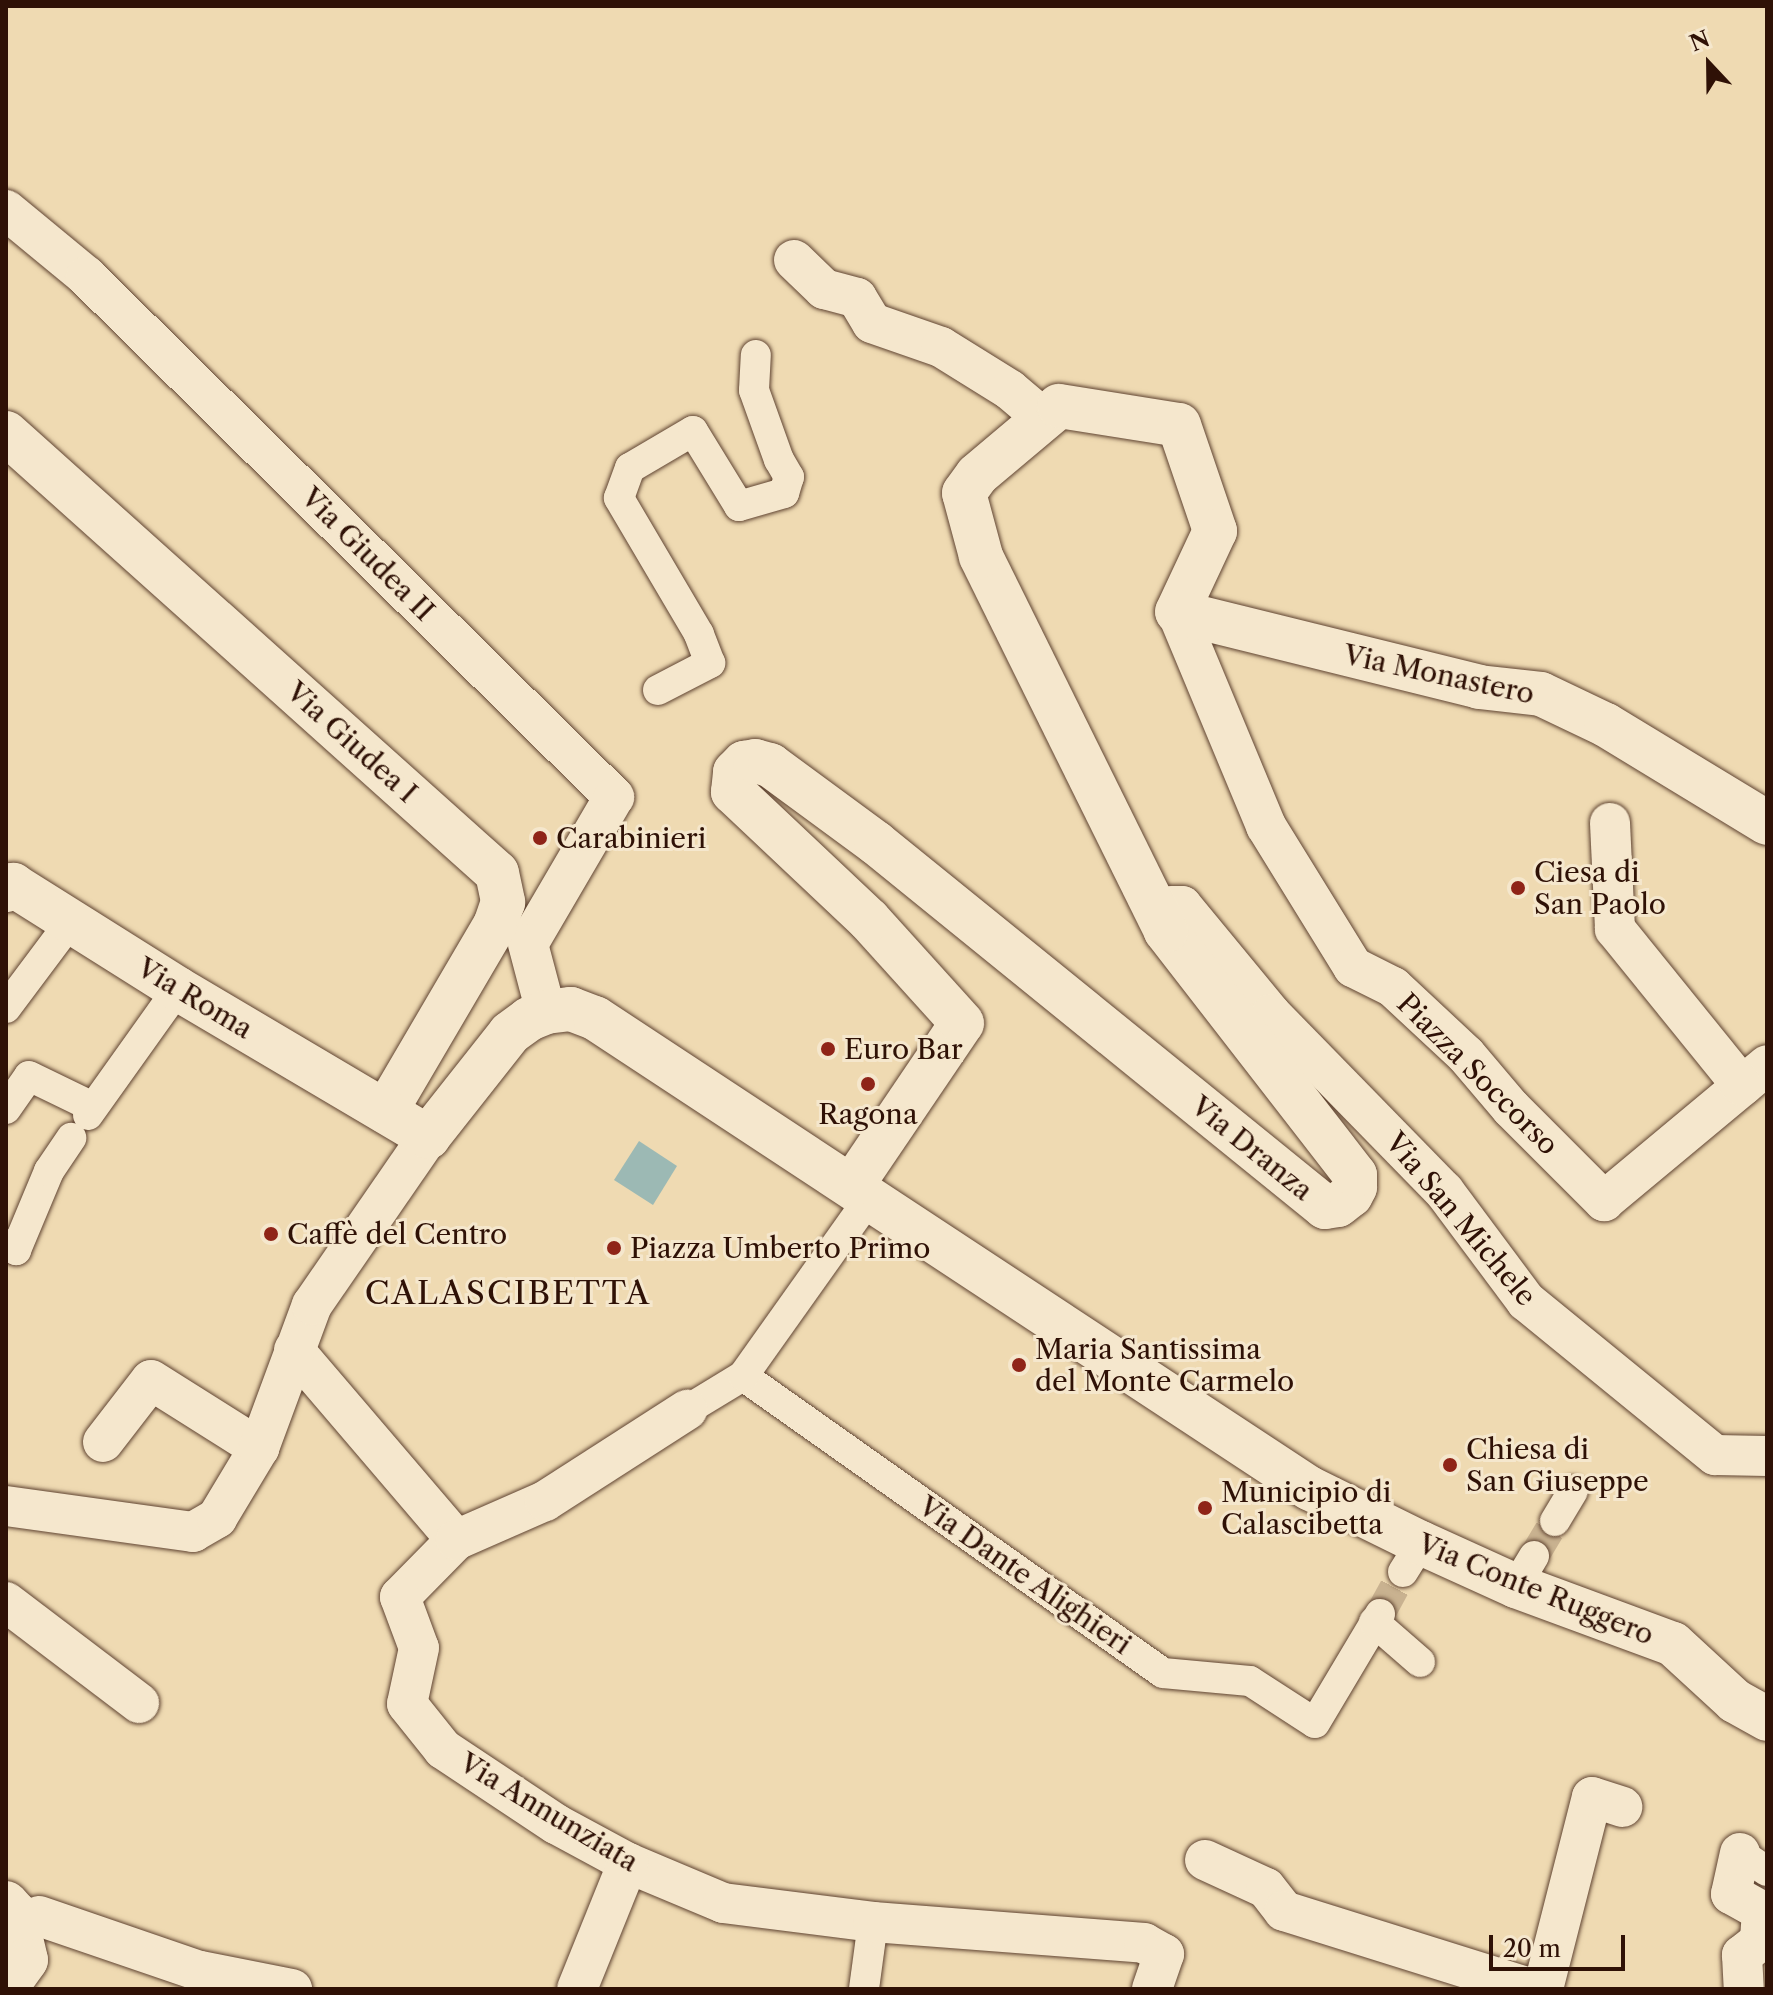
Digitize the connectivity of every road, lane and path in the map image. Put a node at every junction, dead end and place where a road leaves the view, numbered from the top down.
1 (6, 210) edge
2 (794, 260) dead end
3 (756, 355) dead end
4 (1043, 418) junction
5 (6, 433) edge
6 (1177, 612) junction
7 (658, 690) dead end
8 (1610, 823) dead end
9 (1767, 823) edge
10 (8, 884) edge
11 (1160, 918) junction
12 (71, 921) junction
13 (178, 989) junction
14 (6, 1008) edge
15 (546, 1012) junction
16 (1755, 1076) edge
17 (6, 1109) edge
18 (386, 1111) junction
19 (84, 1120) junction
20 (428, 1137) junction
21 (862, 1190) junction
22 (6, 1244) edge
23 (294, 1350) junction
24 (748, 1380) junction
25 (687, 1410) joint
26 (103, 1442) dead end
27 (259, 1448) junction
28 (1767, 1456) edge
29 (1573, 1491) dead end
30 (6, 1506) edge
31 (1555, 1521) tunnel mouth
32 (450, 1546) junction
33 (6, 1602) edge
34 (1420, 1662) dead end
35 (139, 1703) dead end
36 (1767, 1719) edge
37 (1622, 1807) dead end
38 (1205, 1860) dead end
39 (1754, 1862) edge
40 (628, 1863) junction
41 (22, 1910) edge
42 (873, 1922) junction
43 (1158, 1972) edge
44 (6, 1988) edge
45 (292, 1989) edge
46 (577, 1989) edge
47 (864, 1989) edge
48 (1533, 1989) edge
49 (1543, 1989) edge
50 (1744, 1989) edge

1 - 15 street, Via Giudea II
2 - 4 street
3 - 7 street
4 - 6 street, Via Dranza
4 - 11 street, Via Dranza
5 - 18 street, Via Giudea I
6 - 9 street, Via Monastero
6 - 16 street, Piazza Soccorso
8 - 16 street
10 - 12 street, Via Roma
11 - 21 street, Via Dranza
11 - 28 street, Via San Michele
12 - 13 street, Via Roma
12 - 14 street
13 - 18 street, Via Roma
13 - 19 street
15 - 20 street
15 - 21 street, Via Conte Ruggero
17 - 19 street
18 - 20 street, Via Roma
19 - 22 street
20 - 23 street
21 - 24 street
21 - 36 street, Via Conte Ruggero
23 - 27 street
23 - 32 street
24 - 25 street
24 - 34 street, Via Dante Alighieri
25 - 32 street
26 - 27 street
27 - 30 street
29 - 31 street
32 - 40 street, Via Annunziata
33 - 35 street
37 - 49 street
38 - 48 street
39 - 50 street
40 - 42 street, Via Annunziata
40 - 46 street
41 - 44 street
41 - 45 street
42 - 43 street, Via Annunziata
42 - 47 street

